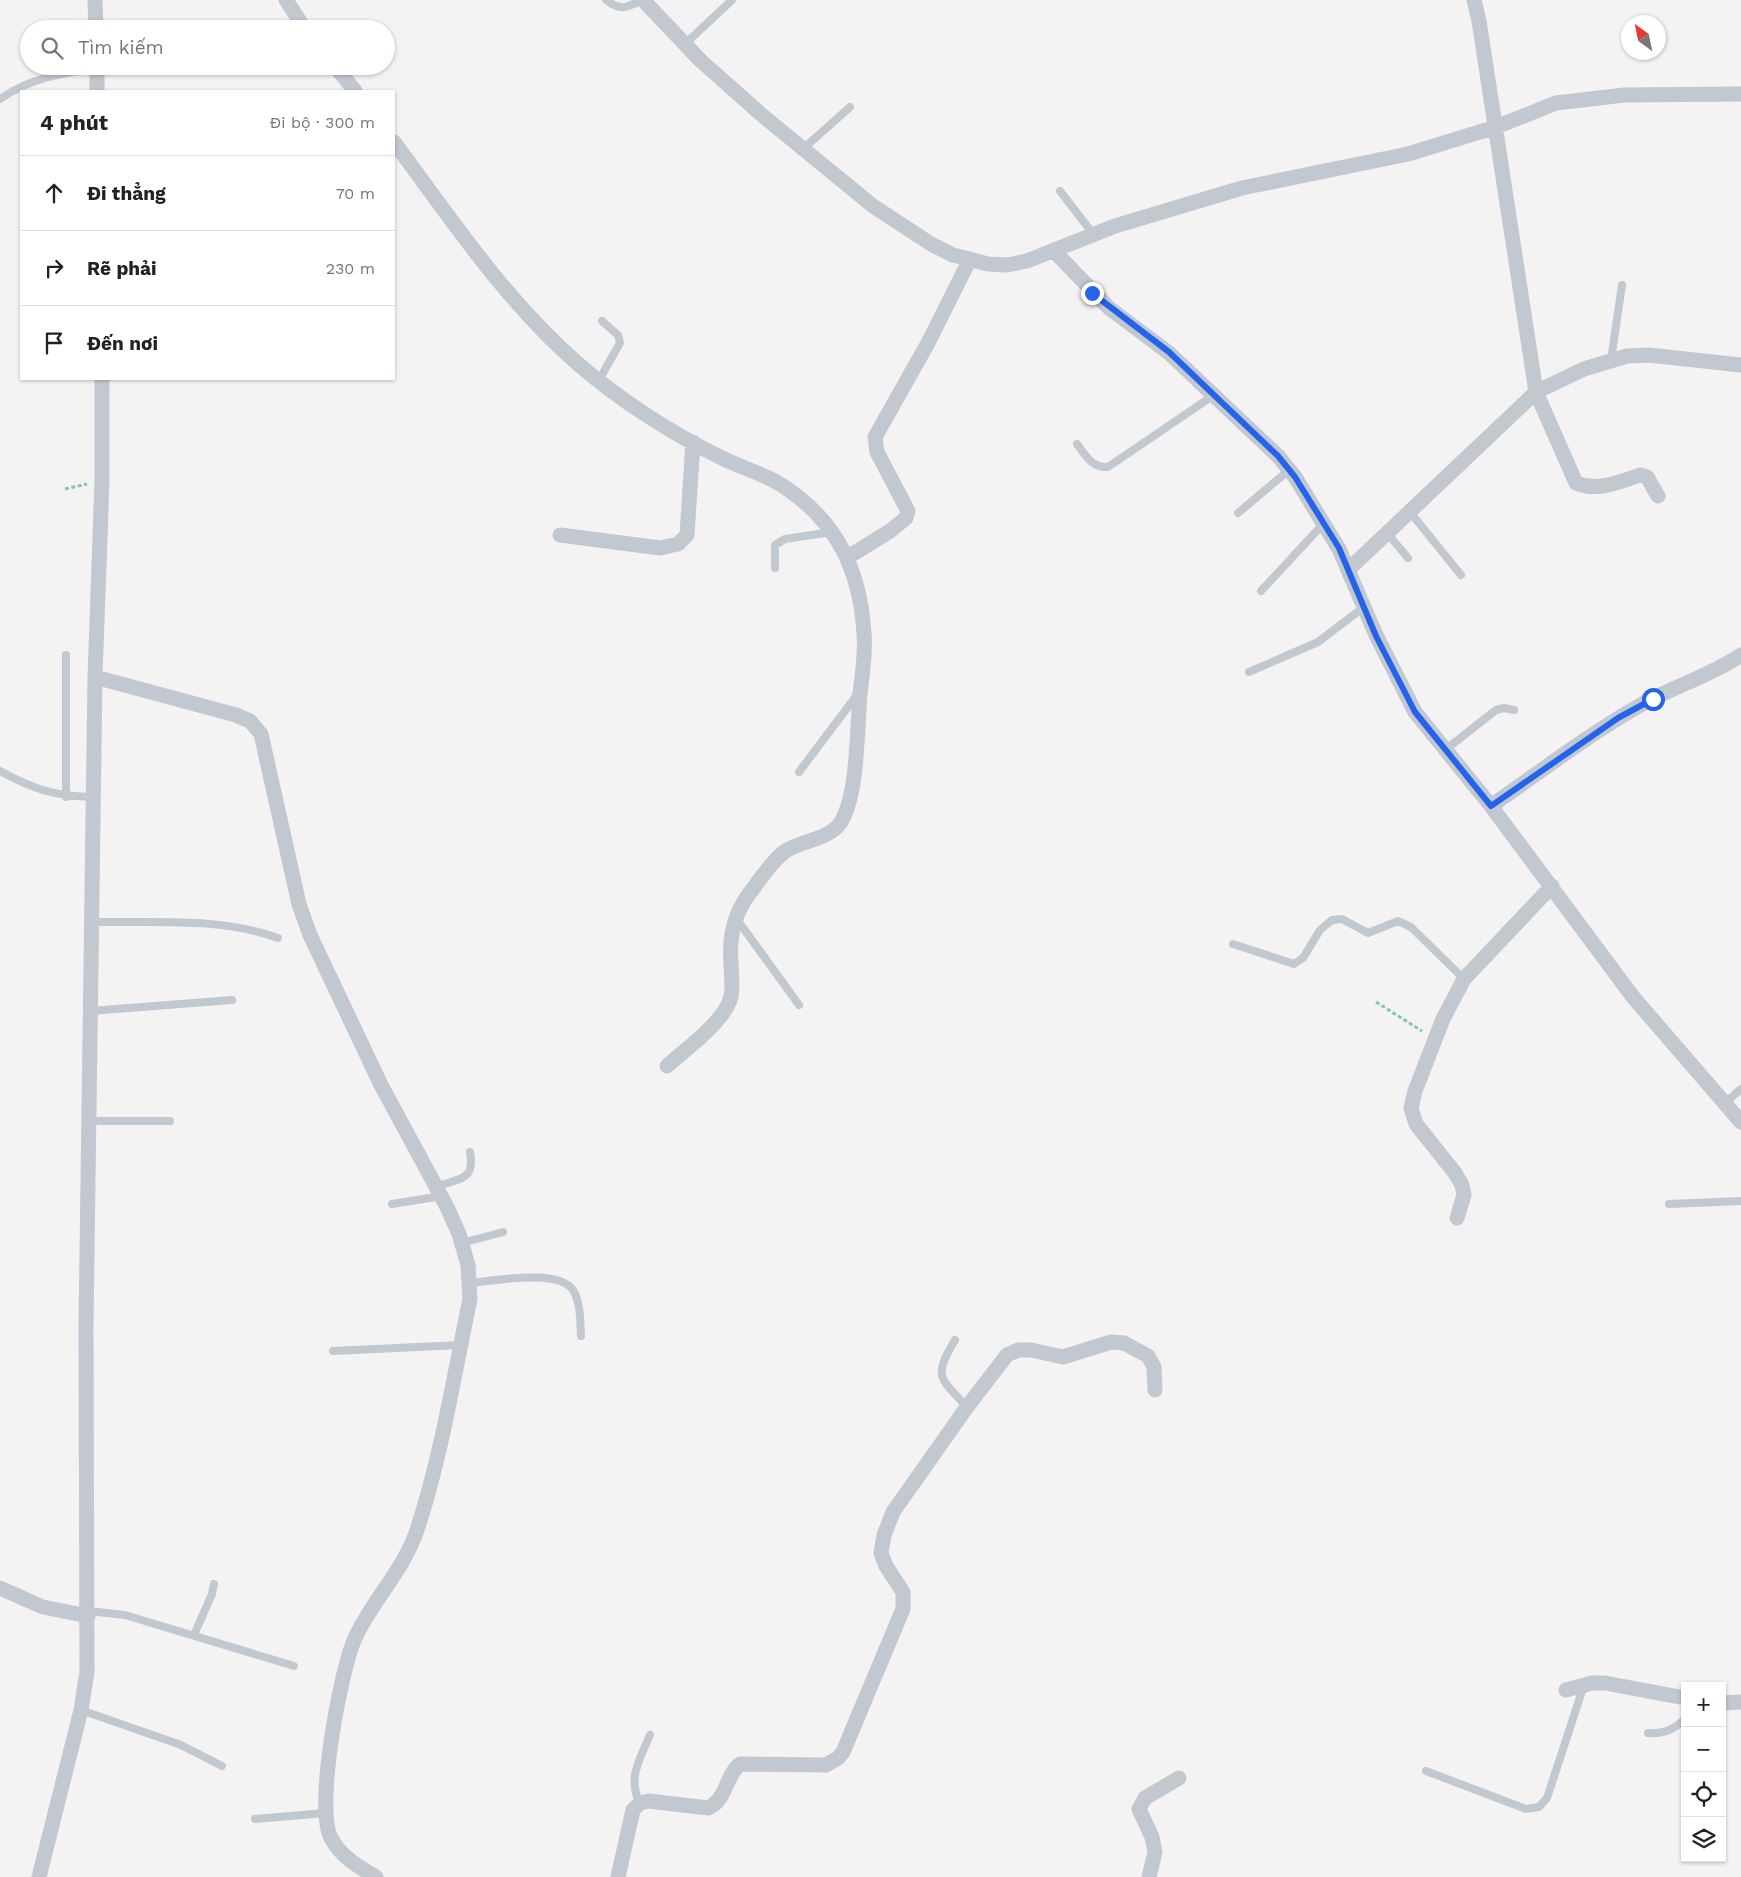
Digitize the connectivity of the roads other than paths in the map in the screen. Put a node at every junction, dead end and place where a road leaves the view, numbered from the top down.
1 (95, 0) edge
2 (286, 0) edge
3 (606, 0) edge
4 (642, 0) edge
5 (732, 0) edge
6 (1474, 0) edge
7 (96, 20) edge
8 (299, 20) edge
9 (685, 44) junction
10 (50, 75) edge
11 (97, 75) edge
12 (342, 75) edge
13 (97, 90) edge
14 (354, 90) edge
15 (1741, 94) edge
16 (0, 99) edge
17 (850, 107) dead end
18 (1496, 127) junction
19 (395, 143) edge
20 (804, 149) junction
21 (1060, 191) dead end
22 (1094, 235) junction
23 (1054, 251) junction
24 (970, 259) junction
25 (1622, 285) dead end
26 (602, 321) dead end
27 (1611, 360) junction
28 (1741, 365) edge
29 (102, 380) edge
30 (599, 380) junction
31 (1536, 392) junction
32 (1214, 395) junction
33 (693, 442) junction
34 (1077, 444) dead end
35 (1290, 470) junction
36 (1658, 496) dead end
37 (1410, 512) junction
38 (1238, 513) dead end
39 (1324, 523) junction
40 (832, 532) junction
41 (1387, 533) junction
42 (560, 535) dead end
43 (848, 557) junction
44 (1408, 558) dead end
45 (775, 568) dead end
46 (1348, 570) junction
47 (1461, 575) dead end
48 (1261, 591) dead end
49 (1364, 607) junction
50 (66, 655) dead end
51 (1741, 655) edge
52 (1249, 672) dead end
53 (95, 677) junction
54 (860, 692) junction
55 (1514, 710) dead end
56 (1445, 750) junction
57 (0, 771) edge
58 (799, 772) dead end
59 (66, 796) junction
60 (94, 797) junction
61 (1491, 806) junction
62 (1552, 886) junction
63 (736, 918) junction
64 (92, 922) junction
65 (278, 938) dead end
66 (1233, 944) dead end
67 (1464, 979) junction
68 (232, 1000) dead end
69 (799, 1004) dead end
70 (90, 1012) junction
71 (666, 1066) dead end
72 (1741, 1089) edge
73 (1725, 1103) junction
74 (88, 1121) junction
75 (170, 1121) dead end
76 (1741, 1122) edge
77 (470, 1152) dead end
78 (440, 1191) junction
79 (1741, 1200) edge
80 (392, 1204) dead end
81 (1669, 1204) dead end
82 (1457, 1218) dead end
83 (503, 1232) dead end
84 (462, 1242) junction
85 (471, 1283) junction
86 (581, 1336) dead end
87 (955, 1340) dead end
88 (460, 1345) junction
89 (332, 1351) dead end
90 (1155, 1390) dead end
91 (966, 1407) junction
92 (214, 1584) dead end
93 (0, 1588) edge
94 (88, 1614) junction
95 (194, 1635) junction
96 (294, 1666) dead end
97 (1584, 1685) junction
98 (1566, 1690) dead end
99 (1681, 1697) edge
100 (1741, 1702) edge
101 (1726, 1703) edge
102 (82, 1710) junction
103 (1681, 1723) edge
104 (1648, 1733) dead end
105 (650, 1735) dead end
106 (222, 1766) dead end
107 (1426, 1771) dead end
108 (1179, 1778) dead end
109 (640, 1803) junction
110 (325, 1813) junction
111 (255, 1819) dead end
112 (367, 1875) edge
113 (39, 1877) edge
114 (618, 1877) edge
115 (1149, 1877) edge

1 - 7 street
2 - 8 street
3 - 4 lane
4 - 9 street
5 - 9 lane
6 - 18 street
9 - 20 street
10 - 16 lane
11 - 13 street
12 - 14 street
15 - 18 street
17 - 20 lane
18 - 22 street
18 - 31 street
19 - 30 street
20 - 24 street
21 - 22 lane
22 - 23 street
23 - 24 street
23 - 32 street
24 - 43 street
25 - 27 lane
26 - 30 lane
27 - 28 street
27 - 31 street
29 - 53 street
30 - 33 street
31 - 36 street
31 - 37 street
32 - 34 lane
32 - 35 street
33 - 40 street
33 - 42 street
35 - 38 lane
35 - 39 street
37 - 41 street
37 - 47 lane
39 - 46 street
39 - 48 lane
40 - 43 street
40 - 45 lane
41 - 44 lane
41 - 46 street
43 - 54 street
46 - 49 street
49 - 52 lane
49 - 56 street
50 - 59 lane
51 - 61 street
53 - 60 street
53 - 78 street
54 - 58 lane
54 - 63 street
55 - 56 lane
56 - 61 street
57 - 59 lane
59 - 60 lane
60 - 64 street
61 - 62 street
62 - 67 street
62 - 73 street
63 - 69 lane
63 - 71 street
64 - 65 lane
64 - 70 street
66 - 67 lane
67 - 82 street
68 - 70 lane
70 - 74 street
72 - 73 lane
73 - 76 street
74 - 75 lane
74 - 94 street
77 - 78 lane
78 - 80 lane
78 - 84 street
79 - 81 lane
83 - 84 lane
84 - 85 street
85 - 86 lane
85 - 88 street
87 - 91 lane
88 - 89 lane
88 - 110 street
90 - 91 street
91 - 109 street
92 - 95 lane
93 - 94 street
94 - 95 lane
94 - 102 street
95 - 96 lane
97 - 98 street
97 - 99 street
97 - 107 lane
100 - 101 street
102 - 106 lane
102 - 113 street
103 - 104 lane
105 - 109 lane
108 - 115 street
109 - 114 street
110 - 111 lane
110 - 112 street

